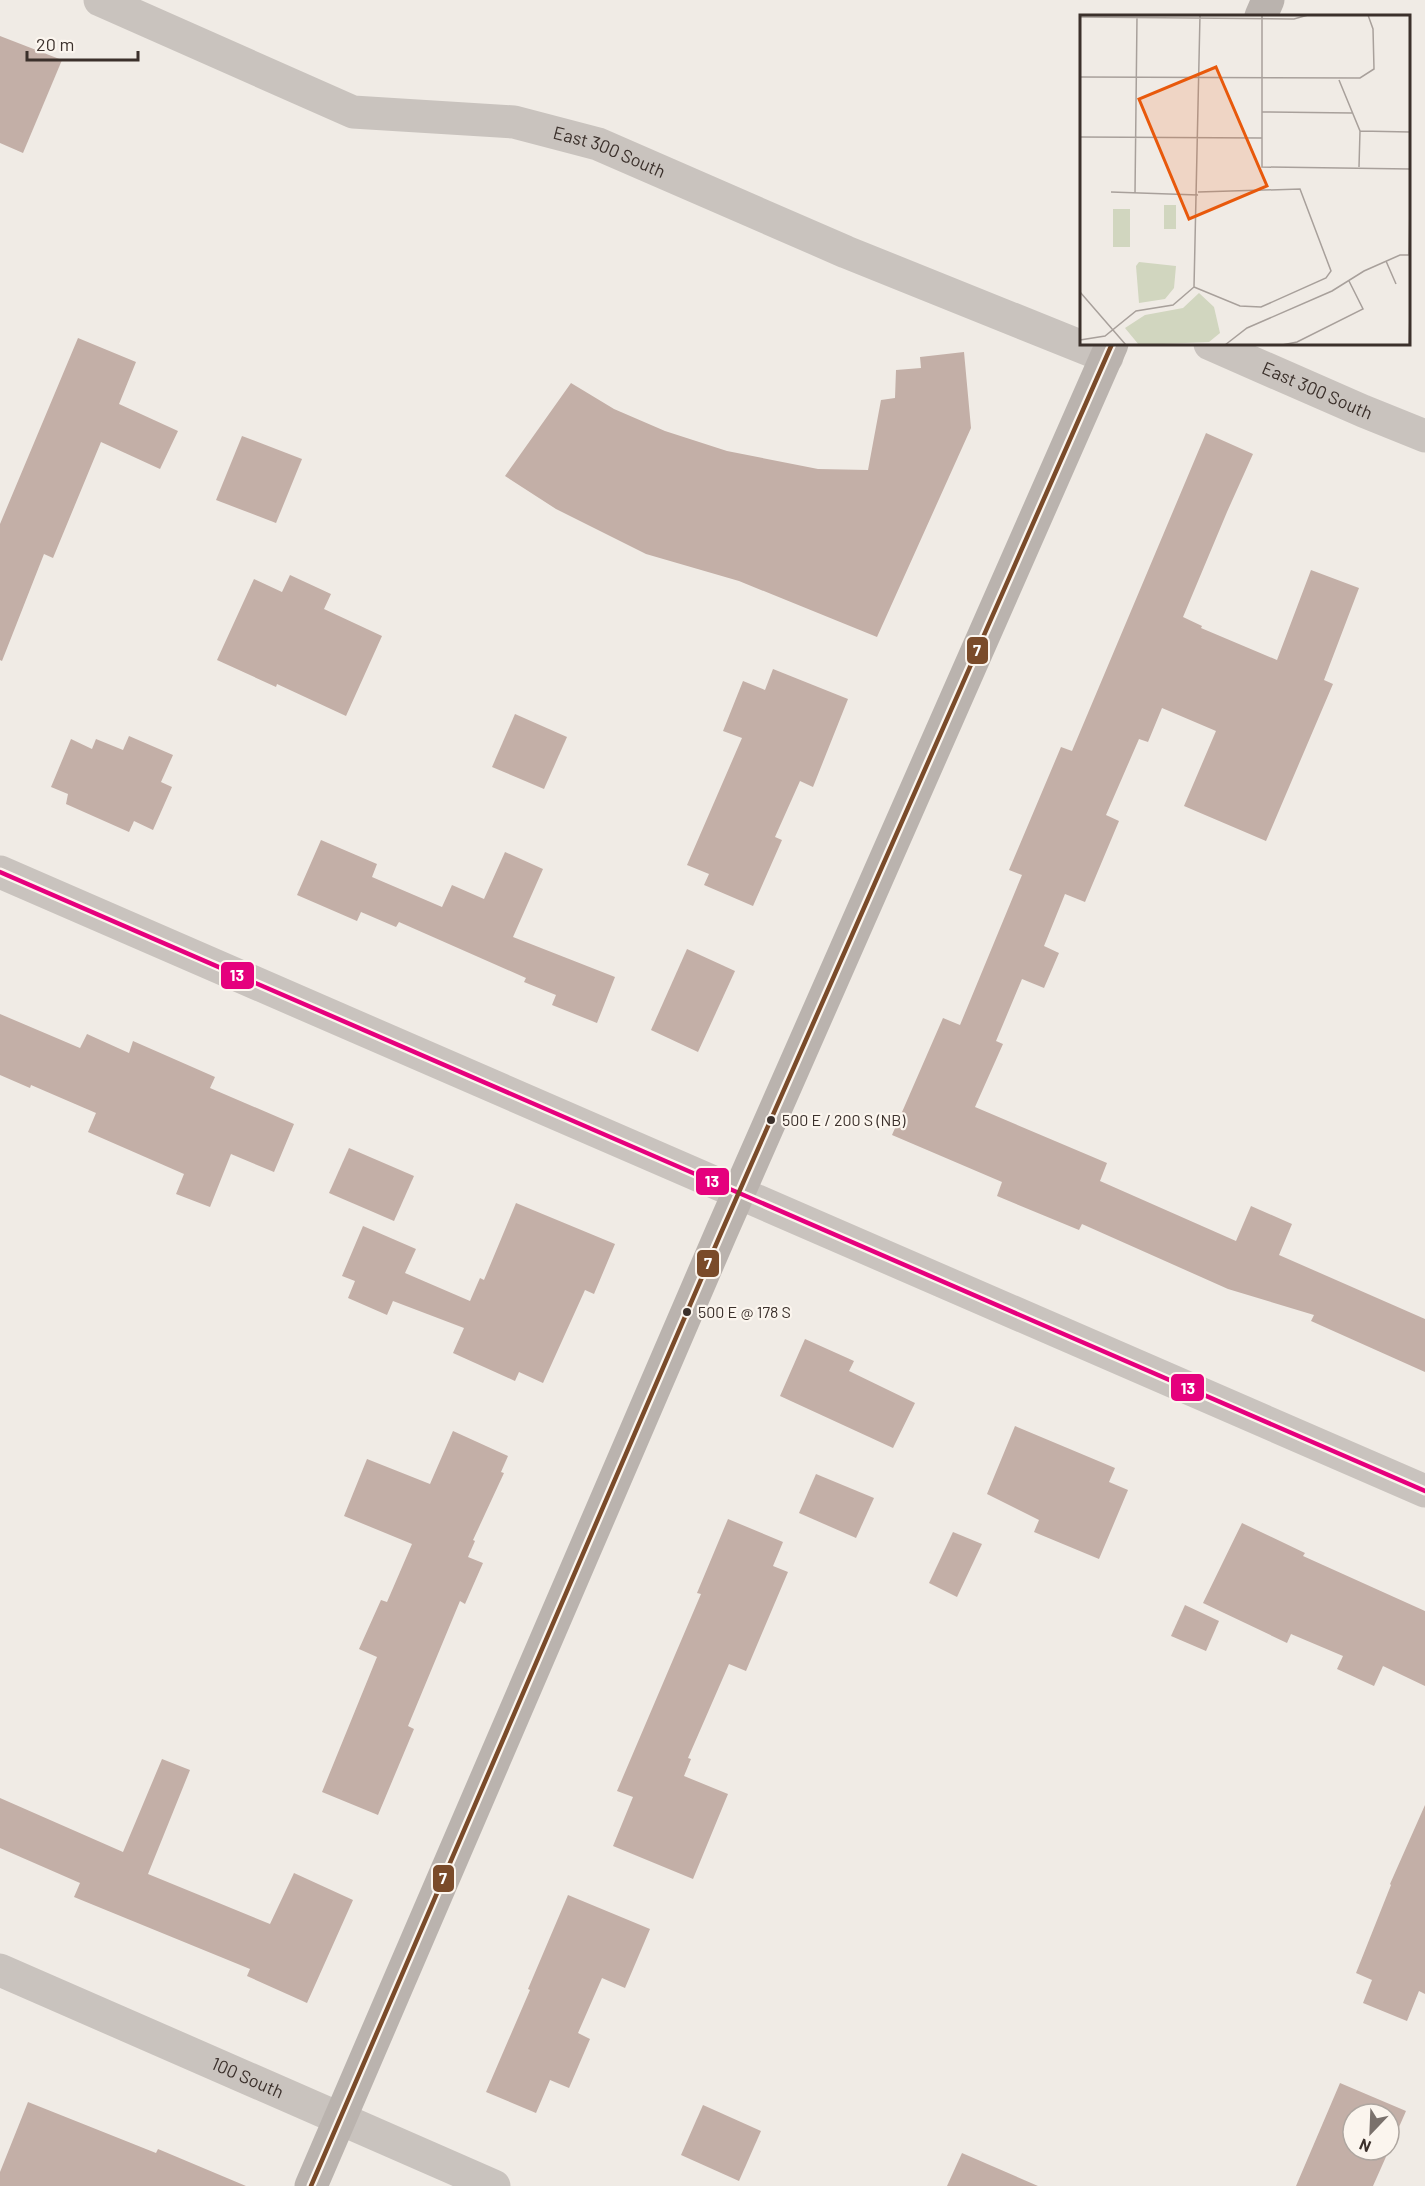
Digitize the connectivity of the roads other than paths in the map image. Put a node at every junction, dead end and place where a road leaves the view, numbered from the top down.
1 (100, 0) edge
2 (1268, 0) edge
3 (1261, 15) edge
4 (1080, 339) edge
5 (1212, 345) edge
6 (1110, 350) edge
7 (1425, 436) edge
8 (0, 872) edge
9 (739, 1193) junction
10 (1425, 1491) edge
11 (0, 1970) edge
12 (340, 2119) junction
13 (311, 2186) edge
14 (494, 2186) edge

1 - 4 street, East 300 South
2 - 3 street
5 - 7 street, East 300 South
6 - 9 street
8 - 9 street
9 - 10 street
9 - 12 street
11 - 12 street, 100 South
12 - 13 street
12 - 14 street, 100 South

